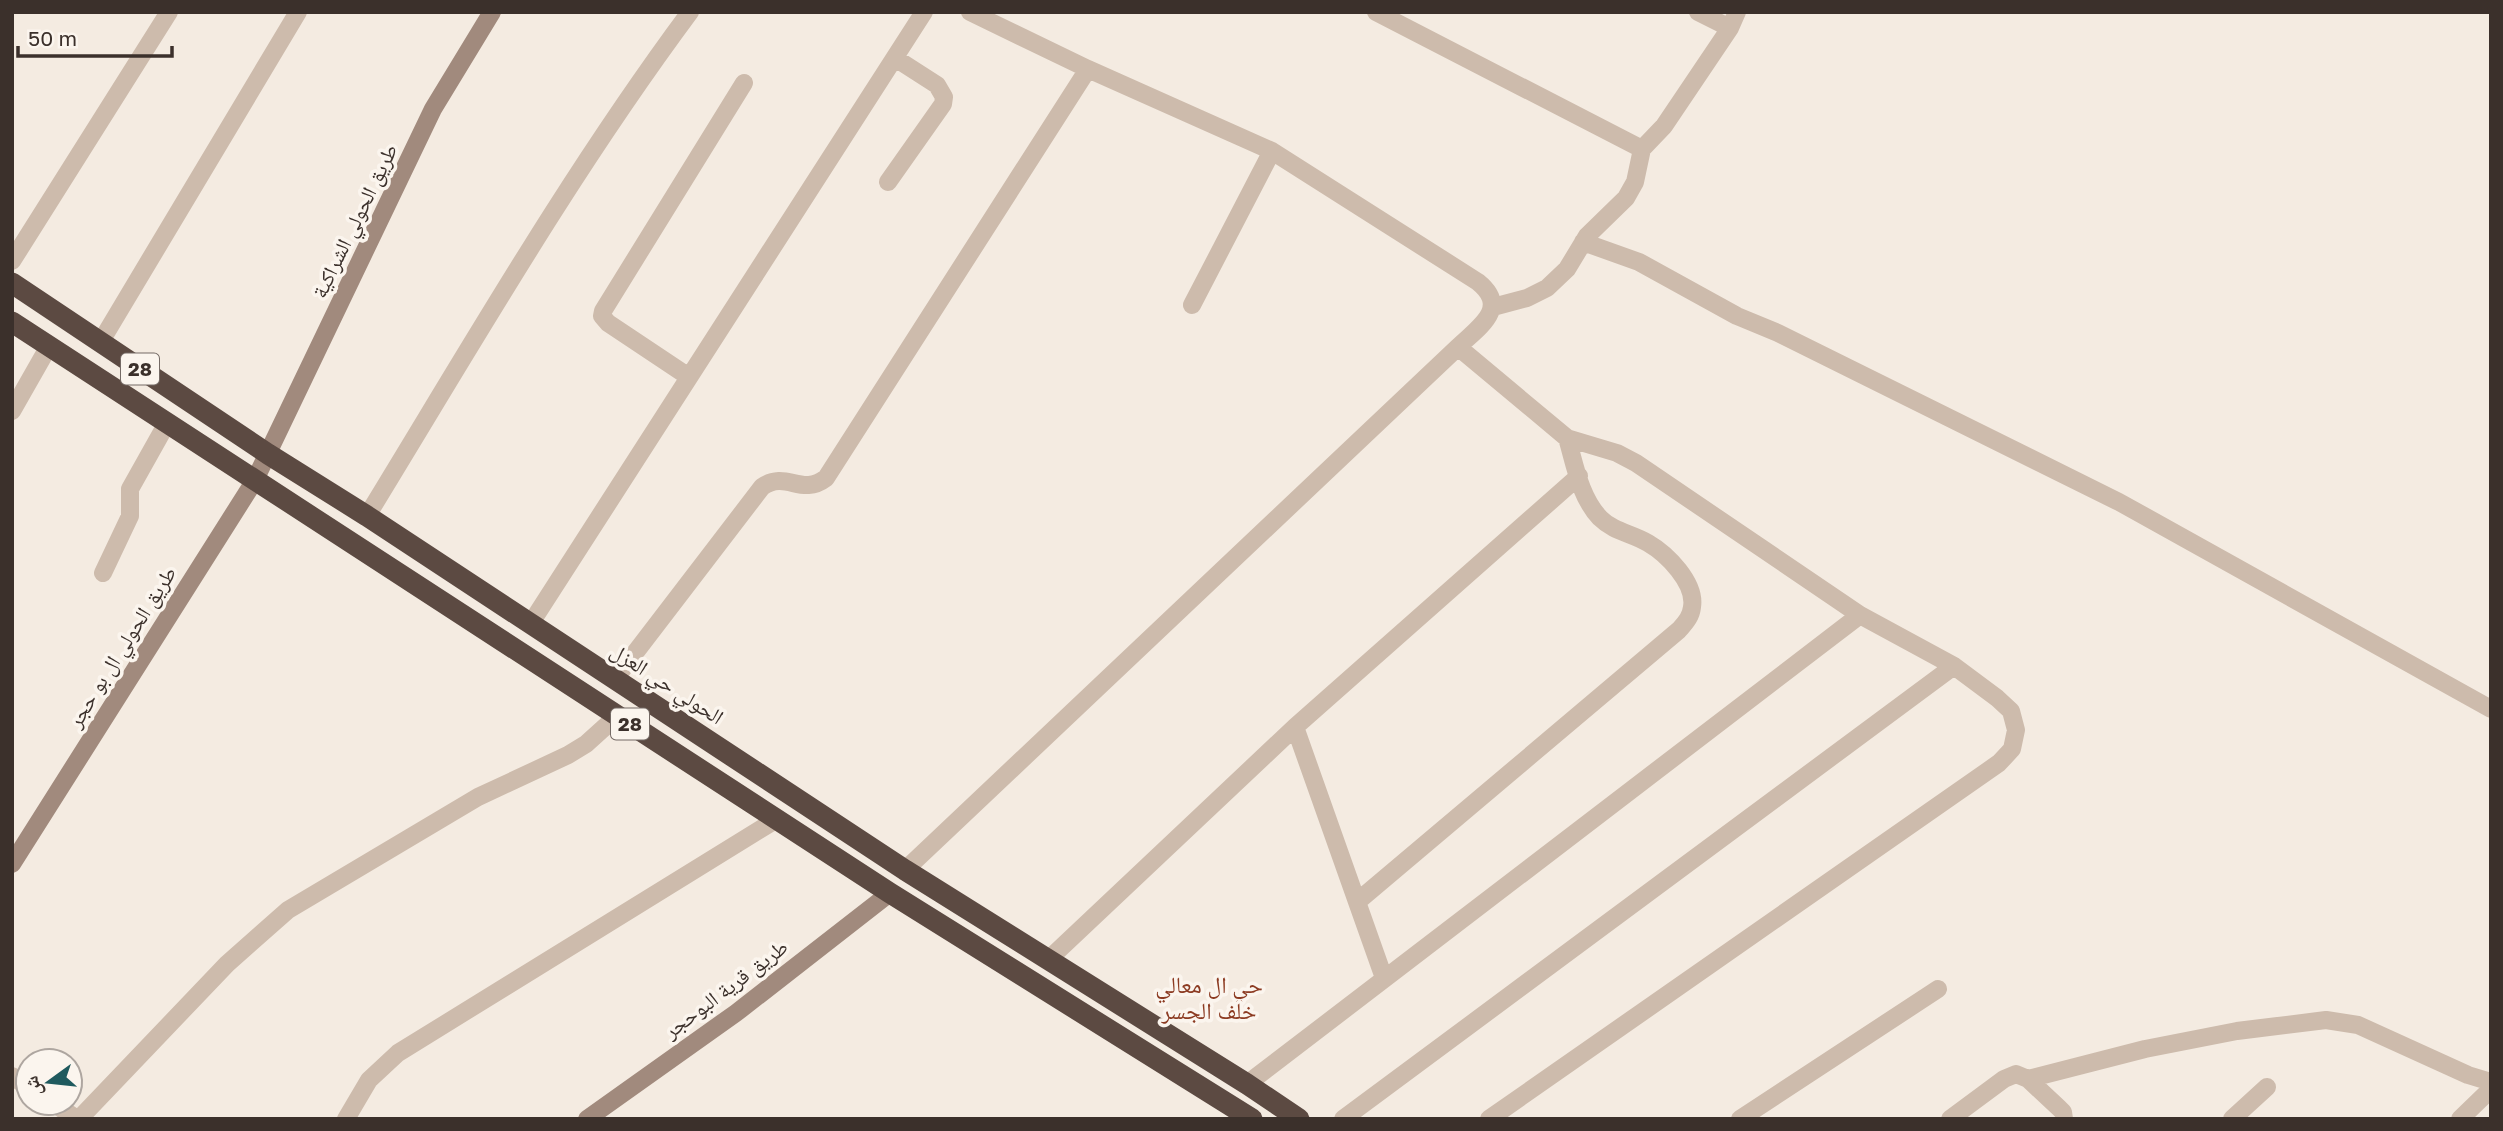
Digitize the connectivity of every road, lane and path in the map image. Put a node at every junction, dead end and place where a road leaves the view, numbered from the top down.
1 (169, 12) edge
2 (298, 12) edge
3 (492, 12) edge
4 (690, 12) edge
5 (924, 12) edge
6 (970, 12) edge
7 (1376, 12) edge
8 (1698, 12) edge
9 (1734, 20) edge
10 (895, 58) junction
11 (1088, 69) junction
12 (744, 83) dead end
13 (1642, 149) junction
14 (1272, 151) junction
15 (888, 182) dead end
16 (1583, 242) junction
17 (12, 261) edge
18 (12, 283) edge
19 (1192, 305) dead end
20 (1493, 307) junction
21 (12, 322) edge
22 (100, 343) junction
23 (49, 346) junction
24 (1458, 347) junction
25 (689, 377) junction
26 (12, 411) edge
27 (167, 423) junction
28 (1567, 438) junction
29 (268, 454) junction
30 (1579, 476) junction
31 (255, 480) junction
32 (367, 516) junction
33 (103, 573) dead end
34 (1860, 615) junction
35 (531, 623) junction
36 (1954, 666) junction
37 (615, 679) junction
38 (2491, 709) edge
39 (617, 716) junction
40 (1295, 727) junction
41 (777, 819) junction
42 (12, 864) edge
43 (905, 870) junction
44 (890, 893) junction
45 (1358, 901) junction
46 (1049, 959) junction
47 (1384, 978) junction
48 (1938, 989) dead end
49 (2028, 1079) junction
50 (2491, 1082) edge
51 (1247, 1084) junction
52 (2267, 1087) dead end
53 (2491, 1089) edge
54 (78, 1119) edge
55 (346, 1119) edge
56 (587, 1119) edge
57 (1252, 1119) edge
58 (1299, 1119) edge
59 (1343, 1119) edge
60 (1489, 1119) edge
61 (1740, 1119) edge
62 (1950, 1119) edge
63 (2064, 1119) edge
64 (2232, 1119) edge
65 (2460, 1119) edge

1 - 17 street
2 - 22 street
3 - 29 street, طريق الحولي الشراكية
4 - 32 street
5 - 10 street
6 - 11 street
7 - 13 street
8 - 9 street
9 - 13 street
10 - 15 street
10 - 25 street
11 - 14 street
11 - 37 street
12 - 25 street
13 - 16 street
14 - 19 street
14 - 20 street
16 - 20 street
16 - 38 street
18 - 22 highway, الحولي حي العزل / 28
20 - 24 street
21 - 23 highway, 28
22 - 29 highway, الحولي حي العزل / 28
23 - 26 street
23 - 27 highway, 28
24 - 28 street
24 - 43 street
25 - 35 street
27 - 31 highway, 28
27 - 33 street
28 - 30 street
28 - 34 street
29 - 31 street, طريق الحولي ال بو حجر
29 - 32 highway, الحولي حي العزل / 28
30 - 40 street
30 - 45 street
31 - 39 highway, 28
31 - 42 street, طريق الحولي ال بو حجر
32 - 35 highway, الحولي حي العزل / 28
34 - 36 street
34 - 47 street
35 - 37 highway, الحولي حي العزل / 28
36 - 59 street
36 - 60 street
37 - 43 highway, الحولي حي العزل / 28
39 - 41 highway, 28
39 - 54 street
40 - 45 street
40 - 46 street
41 - 44 highway, 28
41 - 55 street
43 - 46 highway, الحولي حي العزل / 28
44 - 56 street, طريق قرية البوحجر
44 - 57 highway, 28
45 - 47 street
46 - 51 highway, الحولي حي العزل / 28
47 - 51 street
48 - 61 street
49 - 50 street
49 - 62 street
49 - 63 street
51 - 58 highway, الحولي حي العزل / 28
52 - 64 street
53 - 65 street

